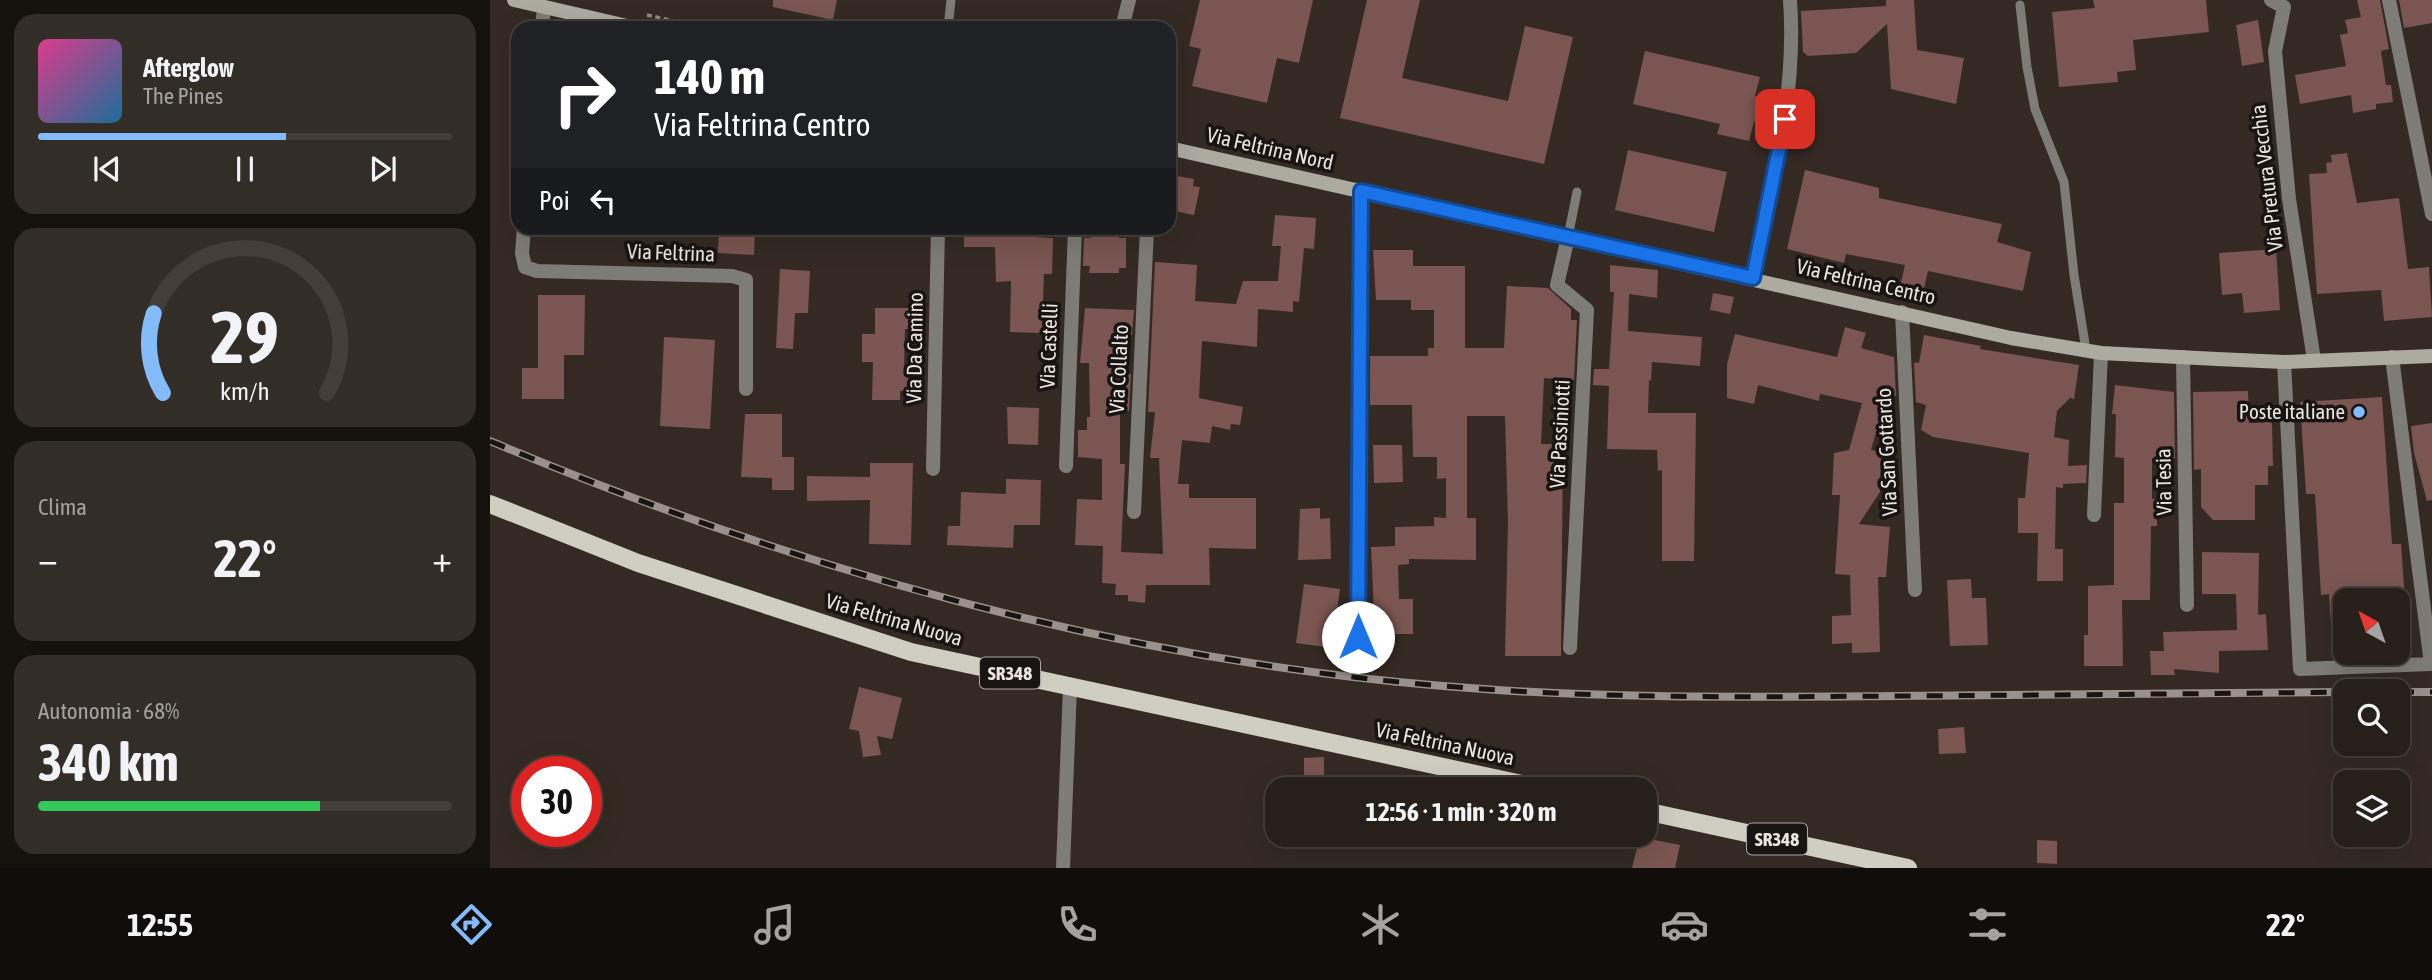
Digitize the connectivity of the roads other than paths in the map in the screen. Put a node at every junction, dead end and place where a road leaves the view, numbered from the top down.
1 (514, 0) edge
2 (951, 0) edge
3 (1129, 0) edge
4 (1790, 0) edge
5 (2389, 0) edge
6 (2283, 2) edge
7 (2020, 5) dead end
8 (544, 7) junction
9 (543, 21) edge
10 (605, 21) edge
11 (949, 21) edge
12 (1124, 21) edge
13 (1176, 150) edge
14 (1361, 191) junction
15 (1577, 192) dead end
16 (2432, 214) edge
17 (523, 235) edge
18 (938, 235) edge
19 (1075, 235) edge
20 (1147, 235) edge
21 (1568, 237) junction
22 (1753, 278) junction
23 (1902, 312) junction
24 (2093, 351) junction
25 (2432, 356) edge
26 (2183, 357) junction
27 (2392, 358) junction
28 (2314, 360) junction
29 (2284, 362) junction
30 (746, 389) dead end
31 (1066, 466) dead end
32 (933, 469) dead end
33 (490, 504) edge
34 (1134, 512) dead end
35 (2094, 514) dead end
36 (1915, 590) dead end
37 (2187, 606) dead end
38 (1358, 637) dead end
39 (1570, 648) dead end
40 (1070, 687) junction
41 (1489, 777) edge
42 (1657, 814) edge
43 (1063, 868) edge
44 (1908, 868) edge

1 - 8 main road
2 - 11 lane
3 - 12 street
4 - 22 street
5 - 16 street
6 - 28 street, Via Pretura Vecchia
7 - 24 lane
8 - 9 street
8 - 10 main road
13 - 14 main road, Via Feltrina Nord
14 - 21 main road, Via Feltrina Centro
14 - 38 street
15 - 21 lane
17 - 30 street, Via Feltrina
18 - 32 street, Via Da Camino
19 - 31 street, Via Castelli
20 - 34 street, Via Collalto
21 - 22 main road, Via Feltrina Centro
21 - 39 street, Via Passiniotti
22 - 23 main road, Via Feltrina Centro
23 - 24 main road, Via Feltrina Centro
23 - 36 street, Via San Gottardo
24 - 26 main road, Via Feltrina Centro
24 - 35 street
25 - 27 main road, Via Feltrina Centro
26 - 29 main road, Via Feltrina Centro
26 - 37 street, Via Tesia
27 - 28 main road, Via Feltrina Centro
27 - 29 street
28 - 29 main road, Via Feltrina Centro
33 - 40 main road, Via Feltrina Nuova / SR348
40 - 41 main road, Via Feltrina Nuova / SR348
40 - 43 street
42 - 44 main road, SR348

